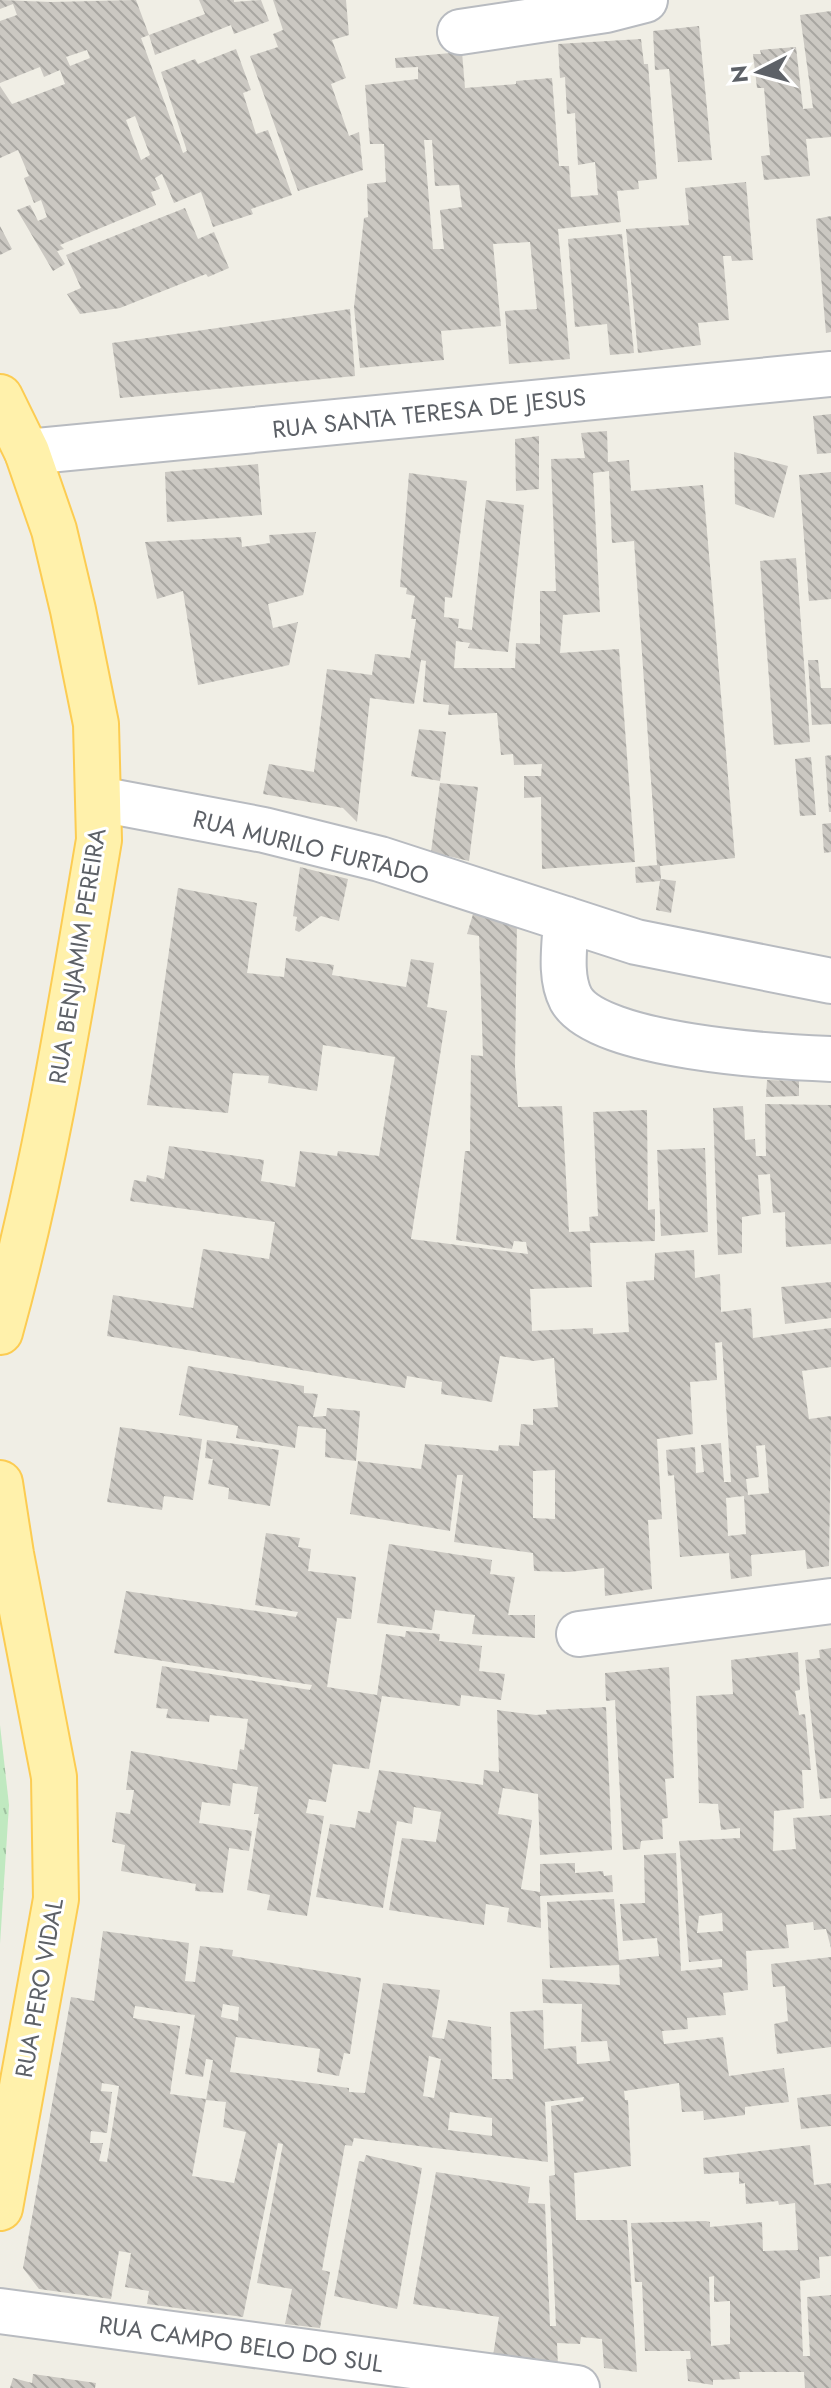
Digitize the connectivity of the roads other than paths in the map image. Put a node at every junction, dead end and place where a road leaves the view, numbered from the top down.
1 (645, 0) edge
2 (460, 32) dead end
3 (831, 374) edge
4 (0, 397) edge
5 (27, 452) junction
6 (99, 799) junction
7 (566, 919) junction
8 (831, 981) edge
9 (831, 1059) edge
10 (0, 1332) edge
11 (0, 1483) edge
12 (831, 1601) edge
13 (579, 1634) dead end
14 (7, 2120) edge
15 (0, 2208) edge
16 (0, 2311) edge
17 (577, 2388) edge

1 - 2 street
3 - 5 street, RUA SANTA TERESA DE JESUS
4 - 5 main road, RUA BENJAMIM PEREIRA
5 - 6 main road, RUA BENJAMIM PEREIRA
6 - 7 street, RUA MURILO FURTADO
6 - 10 main road, RUA BENJAMIM PEREIRA
7 - 8 street, RUA MURILO FURTADO
7 - 9 street
11 - 14 main road, RUA PERO VIDAL
12 - 13 street
14 - 15 main road, RUA PERO VIDAL
16 - 17 street, RUA CAMPO BELO DO SUL

